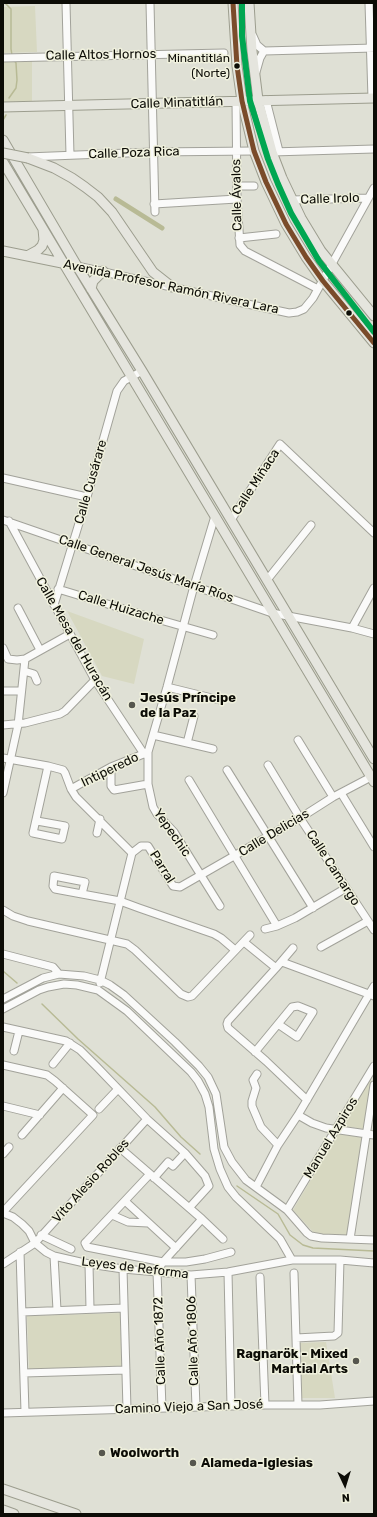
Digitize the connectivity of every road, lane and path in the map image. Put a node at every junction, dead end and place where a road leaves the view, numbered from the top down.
1 (66, 3) edge
2 (150, 3) edge
3 (233, 3) edge
4 (249, 3) edge
5 (369, 3) edge
6 (250, 26) junction
7 (373, 48) edge
8 (264, 51) junction
9 (224, 53) dead end
10 (151, 54) junction
11 (67, 56) junction
12 (3, 58) edge
13 (255, 78) junction
14 (373, 98) edge
15 (262, 100) junction
16 (239, 101) junction
17 (152, 104) junction
18 (69, 106) junction
19 (3, 107) edge
20 (3, 140) edge
21 (374, 149) edge
22 (254, 150) junction
23 (236, 151) junction
24 (275, 151) junction
25 (154, 152) junction
26 (8, 153) edge
27 (70, 155) junction
28 (3, 162) edge
29 (237, 186) junction
30 (254, 186) dead end
31 (374, 188) edge
32 (368, 198) junction
33 (237, 199) junction
34 (292, 200) junction
35 (154, 204) junction
36 (155, 212) dead end
37 (43, 228) junction
38 (276, 234) dead end
39 (238, 238) junction
40 (3, 251) edge
41 (27, 256) junction
42 (64, 264) junction
43 (331, 264) junction
44 (77, 266) junction
45 (103, 271) junction
46 (321, 285) junction
47 (172, 287) junction
48 (91, 289) junction
49 (374, 316) edge
50 (374, 342) edge
51 (142, 370) junction
52 (132, 377) junction
53 (3, 478) edge
54 (87, 497) junction
55 (215, 516) junction
56 (6, 520) edge
57 (231, 520) junction
58 (311, 525) dead end
59 (374, 533) edge
60 (73, 544) junction
61 (267, 580) junction
62 (194, 586) junction
63 (58, 588) junction
64 (374, 588) edge
65 (372, 596) edge
66 (54, 605) junction
67 (18, 608) dead end
68 (272, 613) junction
69 (289, 617) junction
70 (183, 627) junction
71 (352, 628) junction
72 (70, 634) junction
73 (374, 634) edge
74 (213, 635) dead end
75 (3, 648) edge
76 (40, 650) junction
77 (6, 658) edge
78 (25, 659) junction
79 (24, 671) junction
80 (95, 680) junction
81 (37, 682) dead end
82 (167, 687) junction
83 (3, 691) edge
84 (21, 691) junction
85 (220, 700) dead end
86 (194, 716) dead end
87 (3, 725) edge
88 (18, 725) junction
89 (153, 735) junction
90 (298, 740) dead end
91 (188, 744) junction
92 (213, 749) dead end
93 (146, 753) junction
94 (3, 758) edge
95 (11, 759) junction
96 (374, 759) edge
97 (268, 765) dead end
98 (48, 766) junction
99 (110, 767) junction
100 (227, 770) dead end
101 (189, 780) dead end
102 (372, 780) edge
103 (148, 784) junction
104 (71, 789) junction
105 (3, 793) edge
106 (341, 793) junction
107 (333, 797) junction
108 (300, 818) junction
109 (100, 819) junction
110 (37, 821) junction
111 (97, 833) dead end
112 (267, 836) junction
113 (374, 847) edge
114 (132, 853) junction
115 (235, 856) junction
116 (201, 876) junction
117 (177, 888) joint
118 (346, 888) junction
119 (82, 894) junction
120 (120, 901) junction
121 (220, 906) dead end
122 (313, 908) junction
123 (3, 910) edge
124 (368, 921) junction
125 (278, 926) junction
126 (265, 929) dead end
127 (374, 930) edge
128 (250, 935) dead end
129 (111, 940) junction
130 (244, 942) junction
131 (321, 946) dead end
132 (293, 948) dead end
133 (235, 950) junction
134 (3, 954) edge
135 (282, 962) junction
136 (276, 968) junction
137 (58, 974) junction
138 (100, 980) junction
139 (374, 986) edge
140 (98, 990) junction
141 (372, 995) edge
142 (3, 999) edge
143 (3, 1009) edge
144 (278, 1024) junction
145 (3, 1027) edge
146 (19, 1031) junction
147 (70, 1043) junction
148 (14, 1051) dead end
149 (255, 1052) junction
150 (53, 1064) dead end
151 (3, 1065) edge
152 (199, 1066) junction
153 (374, 1066) edge
154 (191, 1072) junction
155 (257, 1074) dead end
156 (374, 1085) edge
157 (63, 1088) junction
158 (118, 1089) junction
159 (307, 1100) junction
160 (3, 1106) edge
161 (99, 1109) dead end
162 (40, 1115) junction
163 (298, 1115) junction
164 (147, 1119) junction
165 (336, 1130) junction
166 (22, 1134) dead end
167 (366, 1134) junction
168 (374, 1135) edge
169 (278, 1145) junction
170 (9, 1147) dead end
171 (224, 1147) junction
172 (120, 1148) junction
173 (185, 1153) junction
174 (3, 1154) edge
175 (232, 1162) junction
176 (219, 1166) junction
177 (152, 1176) junction
178 (256, 1187) junction
179 (125, 1201) junction
180 (189, 1208) junction
181 (287, 1210) junction
182 (3, 1213) edge
183 (112, 1215) junction
184 (202, 1219) junction
185 (148, 1223) junction
186 (41, 1235) junction
187 (223, 1239) dead end
188 (350, 1239) junction
189 (374, 1240) edge
190 (35, 1243) junction
191 (176, 1248) junction
192 (71, 1249) dead end
193 (20, 1252) junction
194 (231, 1252) dead end
195 (54, 1256) junction
196 (292, 1260) junction
197 (340, 1260) junction
198 (163, 1262) junction
199 (374, 1263) edge
200 (3, 1264) edge
201 (88, 1264) junction
202 (123, 1269) junction
203 (157, 1272) junction
204 (228, 1272) junction
205 (294, 1273) dead end
206 (192, 1276) junction
207 (260, 1277) dead end
208 (124, 1308) junction
209 (90, 1309) junction
210 (57, 1310) junction
211 (22, 1312) junction
212 (296, 1338) junction
213 (126, 1370) junction
214 (24, 1373) junction
215 (374, 1401) edge
216 (298, 1404) junction
217 (265, 1405) junction
218 (231, 1406) junction
219 (196, 1407) junction
220 (162, 1408) junction
221 (127, 1409) junction
222 (25, 1412) junction
223 (3, 1413) edge
224 (3, 1489) edge
225 (3, 1510) edge
226 (14, 1514) edge
227 (76, 1514) edge

1 - 11 street
2 - 10 street
3 - 16 main road
4 - 6 main road
5 - 7 street
6 - 8 street
6 - 13 main road
7 - 8 street
7 - 14 street
8 - 13 street
9 - 10 street, Calle Altos Hornos
10 - 11 street, Calle Altos Hornos
10 - 17 street
11 - 12 street, Calle Altos Hornos
11 - 18 street
13 - 15 main road
14 - 15 main road, Calle Minatitlán
15 - 16 main road, Calle Minatitlán
15 - 24 main road
16 - 17 main road, Calle Minatitlán
16 - 22 main road
16 - 23 street, Calle Ávalos
17 - 18 main road, Calle Minatitlán
17 - 25 street
18 - 19 main road, Calle Minatitlán
18 - 27 street
20 - 26 main road
21 - 24 street
22 - 23 street, Calle Poza Rica
22 - 46 main road
23 - 25 street, Calle Poza Rica
23 - 29 street, Calle Ávalos
24 - 34 main road
25 - 27 street, Calle Poza Rica
25 - 35 street
26 - 27 street, Calle Poza Rica
26 - 44 main road
26 - 47 main road, bridge
28 - 37 main road
29 - 30 street
29 - 33 street, Calle Ávalos
31 - 32 street
32 - 34 street, Calle Irolo
32 - 43 street
33 - 35 street
33 - 39 street, Calle Ávalos
34 - 43 main road
35 - 36 street
37 - 41 main road
37 - 42 main road
38 - 39 street
39 - 46 street, Calle Ávalos
40 - 41 main road, Avenida Profesor Ramón Rivera Lara
41 - 42 main road, Avenida Profesor Ramón Rivera Lara
42 - 44 main road, Avenida Profesor Ramón Rivera Lara
42 - 52 main road
43 - 46 street
43 - 49 main road
44 - 45 street, Avenida Profesor Ramón Rivera Lara
44 - 48 main road
45 - 47 street, Avenida Profesor Ramón Rivera Lara
45 - 48 main road
46 - 47 street, Avenida Profesor Ramón Rivera Lara
46 - 50 main road
48 - 51 main road
51 - 52 street, Calle Cusárare
51 - 57 main road
52 - 54 street, Calle Cusárare
52 - 55 main road
53 - 54 street
54 - 60 street, Calle Cusárare
55 - 62 street, Yepechic
55 - 68 main road
56 - 60 street, Calle General Jesús María Ríos
56 - 66 street, Calle Mesa del Huracán
57 - 59 street, Calle Miñaca
57 - 61 main road
58 - 61 street
60 - 62 street, Calle General Jesús María Ríos
60 - 63 street, Calle Cusárare
61 - 69 main road
62 - 68 street, Calle General Jesús María Ríos
62 - 70 street, Yepechic
63 - 66 street, Calle Cusárare
63 - 70 street, Calle Huizache
64 - 65 street
65 - 71 street
66 - 72 street, Calle Mesa del Huracán
67 - 76 street
68 - 69 street, Calle General Jesús María Ríos
68 - 102 main road
69 - 71 street, Calle General Jesús María Ríos
69 - 96 main road
70 - 74 street, Calle Huizache
70 - 82 street, Yepechic
71 - 73 street, Calle General Jesús María Ríos
72 - 76 street
72 - 80 street, Calle Mesa del Huracán
75 - 77 street
76 - 78 street
77 - 78 street
78 - 79 street
79 - 81 street
79 - 84 street
80 - 88 street
80 - 93 street, Calle Mesa del Huracán
82 - 85 street
82 - 89 street, Yepechic
83 - 84 street
84 - 88 street
86 - 91 street
87 - 88 street
88 - 95 street
89 - 91 street
89 - 93 street, Yepechic
90 - 107 street
91 - 92 street
93 - 99 street, Intiperedo
93 - 103 street, Yepechic
94 - 95 street
95 - 98 street
95 - 105 street
97 - 108 street, Calle Camargo
98 - 104 street
98 - 110 street
99 - 103 street
99 - 104 street, Intiperedo
100 - 112 street
101 - 115 street
102 - 106 street, Calle Delicias
103 - 116 street, Yepechic
104 - 109 street
106 - 107 street, Calle Delicias
106 - 113 street
107 - 108 street, Calle Delicias
108 - 112 street, Calle Delicias
108 - 118 street, Calle Camargo
109 - 111 street
109 - 114 street
110 - 110 street
112 - 115 street, Calle Delicias
112 - 122 street
114 - 117 street, Parral
114 - 120 street
115 - 116 street, Calle Delicias
115 - 125 street
116 - 117 street, Calle Delicias
116 - 121 street, Yepechic
118 - 122 street
118 - 124 street, Calle Camargo
119 - 119 street
119 - 120 street
120 - 129 street
120 - 133 street
122 - 125 street
123 - 129 street
124 - 127 street, Calle Camargo
124 - 131 street
125 - 126 street
128 - 130 street
129 - 133 street
129 - 138 street
130 - 133 street
130 - 136 street
132 - 135 street
134 - 137 street
135 - 136 street
135 - 141 street
136 - 149 street
137 - 138 street
137 - 142 street
138 - 140 street
138 - 152 street
139 - 141 street
140 - 143 street
140 - 154 street
141 - 159 street
144 - 144 street
144 - 149 street
145 - 146 street
146 - 147 street
146 - 148 street
147 - 150 street
147 - 158 street
149 - 159 street
151 - 157 street
152 - 154 street
152 - 171 street
153 - 165 street, Manuel Azpiros
154 - 176 street
155 - 169 street
156 - 167 street
157 - 162 street
157 - 182 street
158 - 161 street
158 - 164 street
159 - 163 street
160 - 162 street
162 - 166 street
163 - 165 street
163 - 169 street
164 - 172 street, Vito Alesio Robles
164 - 173 street
165 - 167 street
165 - 181 street, Manuel Azpiros
167 - 168 street
167 - 188 street
169 - 178 street
170 - 174 street
171 - 175 street
171 - 176 street
172 - 177 street
172 - 186 street, Vito Alesio Robles
173 - 177 street
173 - 180 street
175 - 176 street
175 - 178 street
176 - 196 street
177 - 179 street
177 - 180 street
178 - 181 street
179 - 183 street
179 - 185 street
180 - 184 street
181 - 188 street
182 - 190 street
183 - 185 street
183 - 198 street
184 - 187 street
184 - 191 street
185 - 191 street
186 - 190 street, Vito Alesio Robles
186 - 192 street
188 - 189 street
190 - 193 street
190 - 195 street, Leyes de Reforma
191 - 198 street
193 - 200 street
193 - 211 street
194 - 198 street
195 - 201 street, Leyes de Reforma
195 - 210 street
196 - 197 street, Leyes de Reforma
196 - 204 street, Leyes de Reforma
197 - 199 street, Leyes de Reforma
197 - 212 street
198 - 203 street
201 - 202 street, Leyes de Reforma
201 - 209 street
202 - 203 street, Leyes de Reforma
202 - 208 street
203 - 206 street, Leyes de Reforma
203 - 220 street, Calle Año 1872
204 - 206 street, Leyes de Reforma
204 - 218 street
205 - 212 street
206 - 219 street, Calle Año 1806
207 - 217 street
208 - 209 street
208 - 213 street
209 - 210 street
210 - 211 street
211 - 214 street
212 - 216 street
213 - 214 street
213 - 221 street
214 - 222 street
215 - 216 street, Camino Viejo a San José
216 - 217 street, Camino Viejo a San José
217 - 218 street, Camino Viejo a San José
218 - 219 street, Camino Viejo a San José
219 - 220 street, Camino Viejo a San José
220 - 221 street, Camino Viejo a San José
221 - 222 street, Camino Viejo a San José
222 - 223 street, Camino Viejo a San José
224 - 227 main road
225 - 226 main road

